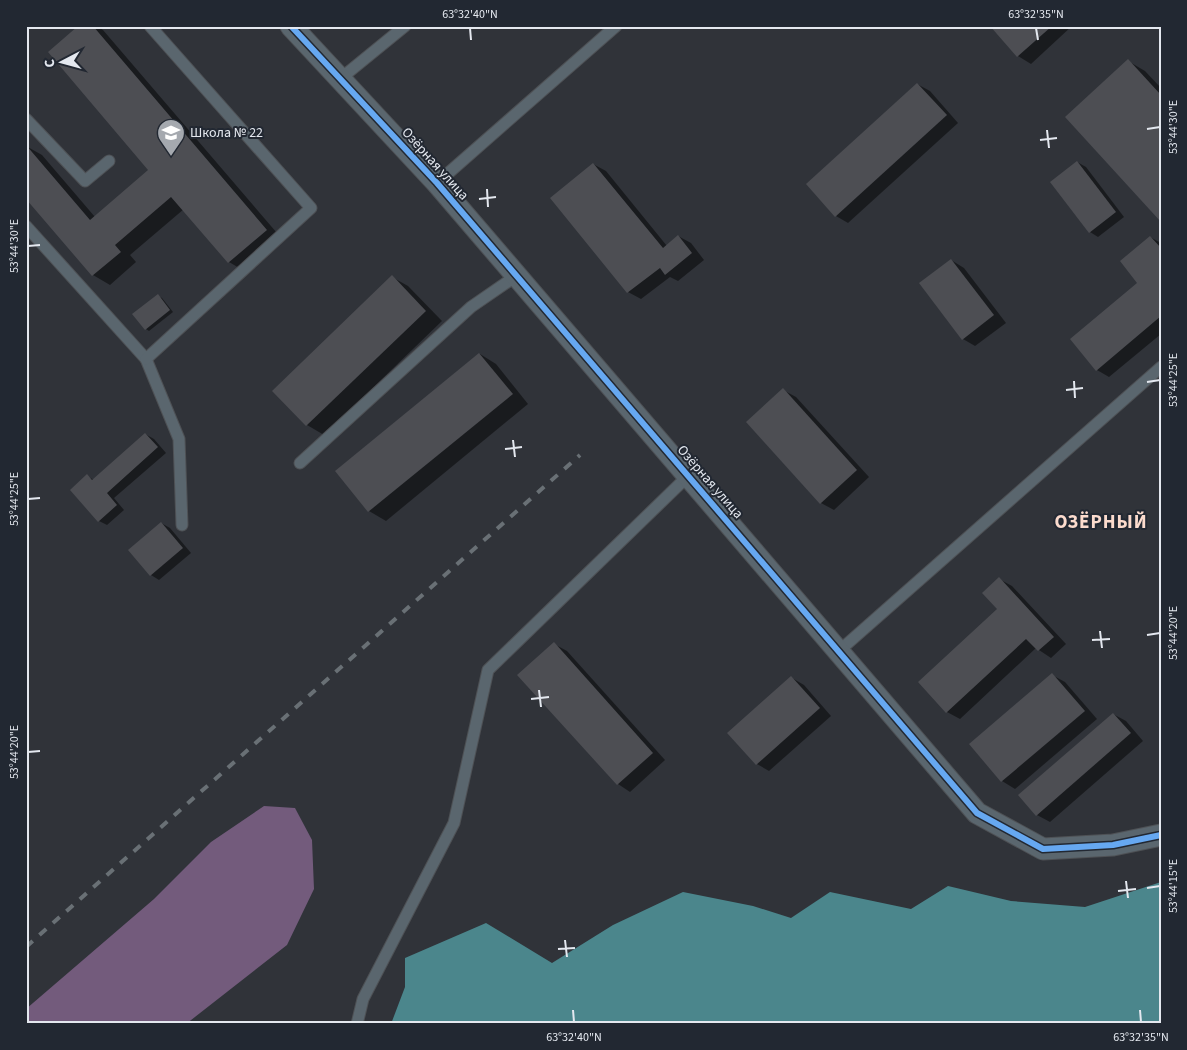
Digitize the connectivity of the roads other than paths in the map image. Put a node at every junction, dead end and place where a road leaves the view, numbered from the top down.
1 (150, 26) edge
2 (291, 26) edge
3 (405, 26) edge
4 (616, 26) edge
5 (340, 79) junction
6 (27, 121) edge
7 (109, 161) dead end
8 (437, 184) junction
9 (26, 226) edge
10 (516, 276) junction
11 (146, 359) junction
12 (1161, 367) edge
13 (300, 463) dead end
14 (688, 476) junction
15 (182, 525) dead end
16 (839, 652) junction
17 (1161, 835) edge
18 (357, 1024) edge

1 - 11 lane
2 - 5 street, Озёрная улица
3 - 5 lane
4 - 8 lane
5 - 8 street, Озёрная улица
6 - 7 lane
8 - 10 street, Озёрная улица
9 - 11 lane
10 - 13 lane
10 - 14 street, Озёрная улица
11 - 15 lane
12 - 16 lane
14 - 16 street, Озёрная улица
14 - 18 lane
16 - 17 street, Озёрная улица

